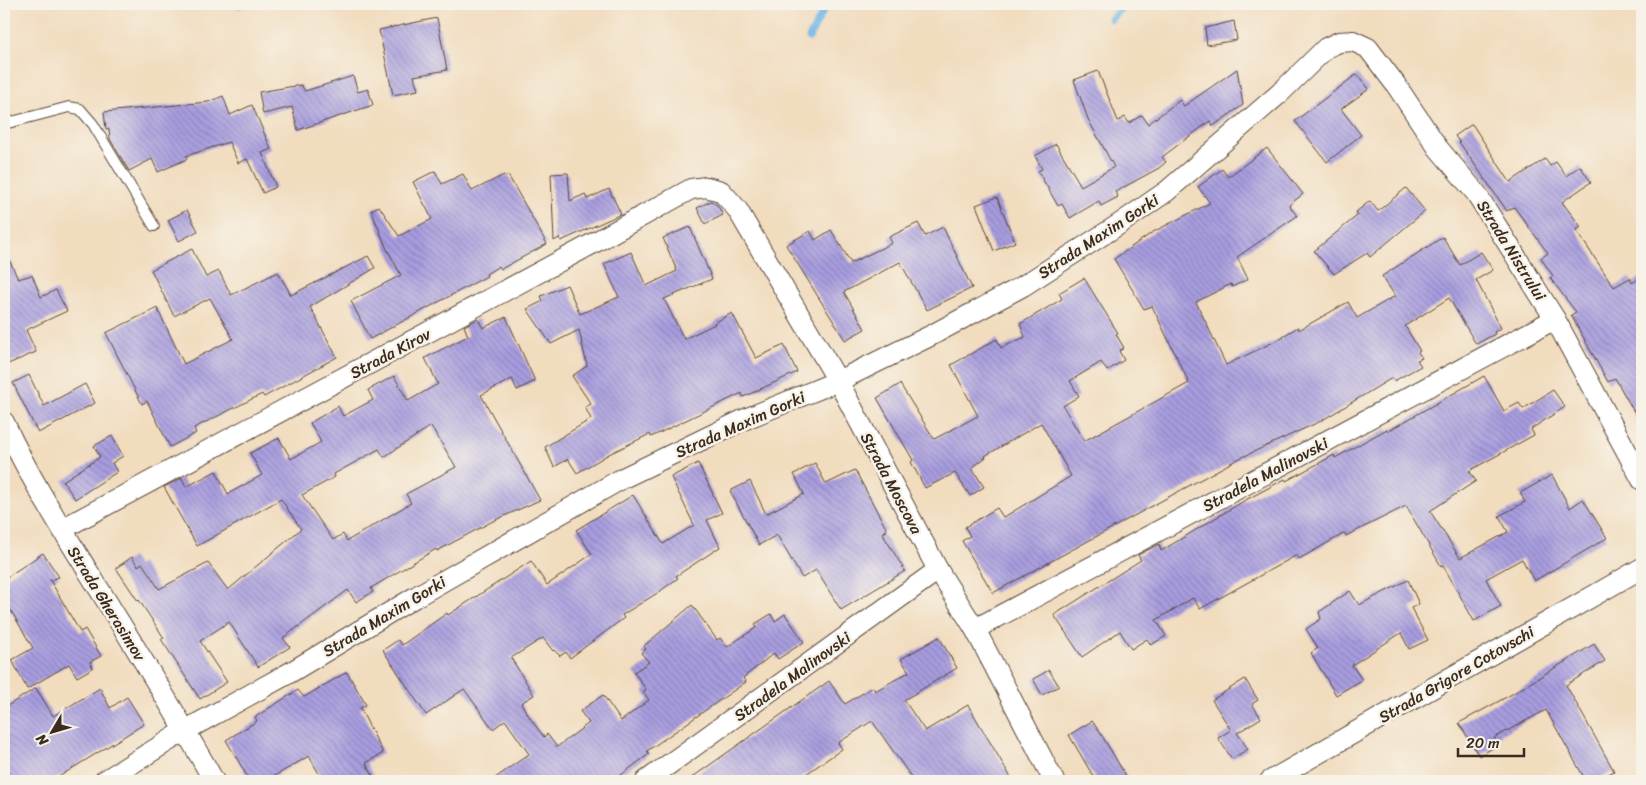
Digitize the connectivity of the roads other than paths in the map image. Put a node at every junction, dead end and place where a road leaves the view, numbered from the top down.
1 (1353, 41) joint
2 (4, 124) edge
3 (721, 191) joint
4 (154, 226) dead end
5 (1555, 319) junction
6 (838, 381) junction
7 (4, 422) edge
8 (11, 454) edge
9 (1642, 480) edge
10 (62, 529) junction
11 (1642, 568) edge
12 (938, 570) junction
13 (975, 629) junction
14 (186, 730) junction
15 (104, 781) edge
16 (214, 781) edge
17 (646, 781) edge
18 (1054, 781) edge
19 (1270, 781) edge

1 - 5 street, Strada Nistrului
1 - 6 street, Strada Maxim Gorki
2 - 4 lane
3 - 6 street, Strada Moscova
3 - 10 street, Strada Kirov
5 - 9 street, Strada Nistrului
5 - 13 street, Stradela Malinovski
6 - 12 street, Strada Moscova
6 - 14 street, Strada Maxim Gorki
7 - 8 street, Strada Gherasimov
8 - 10 street, Strada Gherasimov
10 - 14 street, Strada Gherasimov
11 - 19 street, Strada Grigore Cotovschi
12 - 13 street, Strada Moscova
12 - 17 street, Stradela Malinovski
13 - 18 street, Strada Moscova
14 - 15 street, Strada Maxim Gorki
14 - 16 street, Strada Gherasimov

